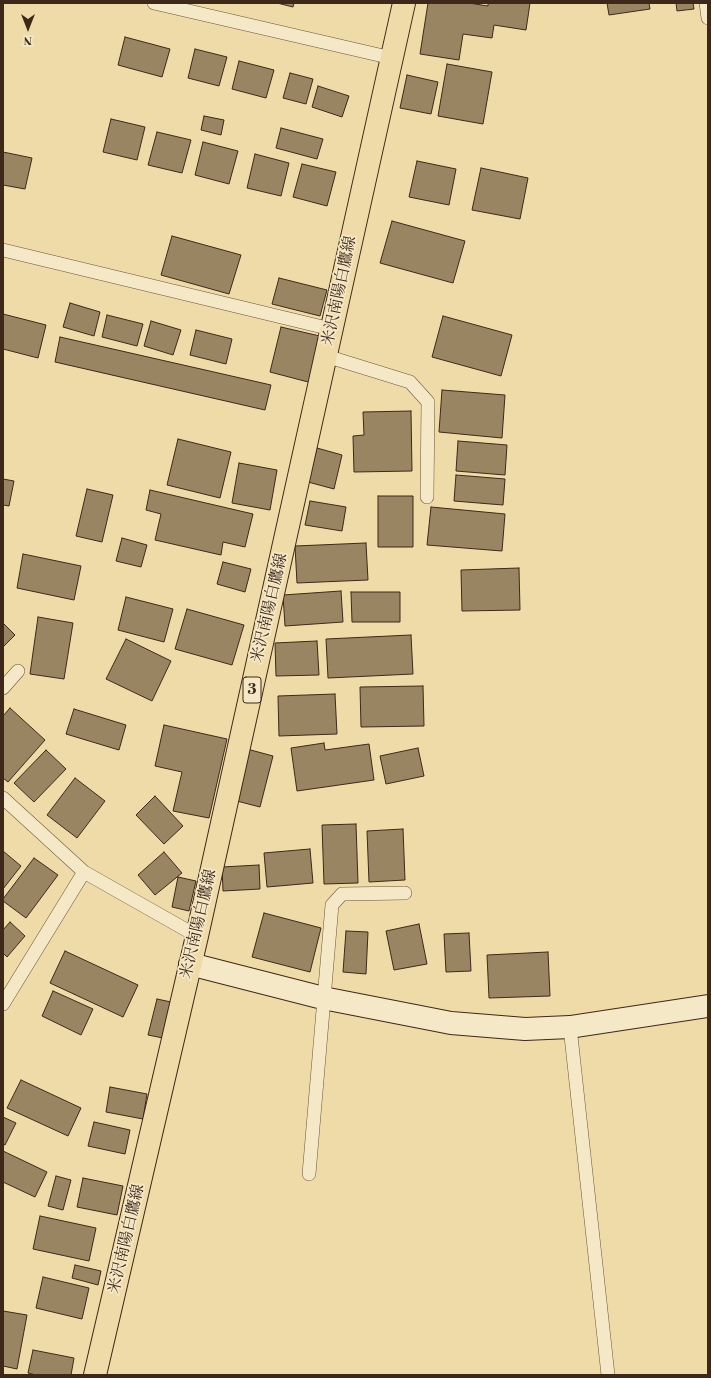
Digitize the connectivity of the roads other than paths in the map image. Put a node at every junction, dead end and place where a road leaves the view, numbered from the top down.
1 (154, 3) edge
2 (404, 3) edge
3 (706, 3) edge
4 (708, 18) edge
5 (392, 58) junction
6 (3, 250) edge
7 (331, 329) junction
8 (326, 356) junction
9 (427, 498) dead end
10 (18, 671) dead end
11 (3, 688) edge
12 (3, 798) edge
13 (84, 872) junction
14 (405, 893) dead end
15 (197, 936) junction
16 (190, 964) junction
17 (323, 998) junction
18 (3, 1004) edge
19 (708, 1006) edge
20 (570, 1027) junction
21 (309, 1174) dead end
22 (95, 1375) edge
23 (608, 1375) edge

1 - 5 lane
2 - 5 main road, 米沢南陽白鷹線 / 3
3 - 4 lane
5 - 7 main road, 米沢南陽白鷹線 / 3
6 - 7 lane
7 - 8 main road, 米沢南陽白鷹線 / 3
8 - 9 lane
8 - 15 main road, 米沢南陽白鷹線 / 3
10 - 11 lane
12 - 13 lane
13 - 15 lane
13 - 18 lane
14 - 17 lane
15 - 16 main road, 米沢南陽白鷹線 / 3
16 - 17 street
16 - 22 main road, 米沢南陽白鷹線 / 3
17 - 20 street
17 - 21 lane
19 - 20 street
20 - 23 lane

